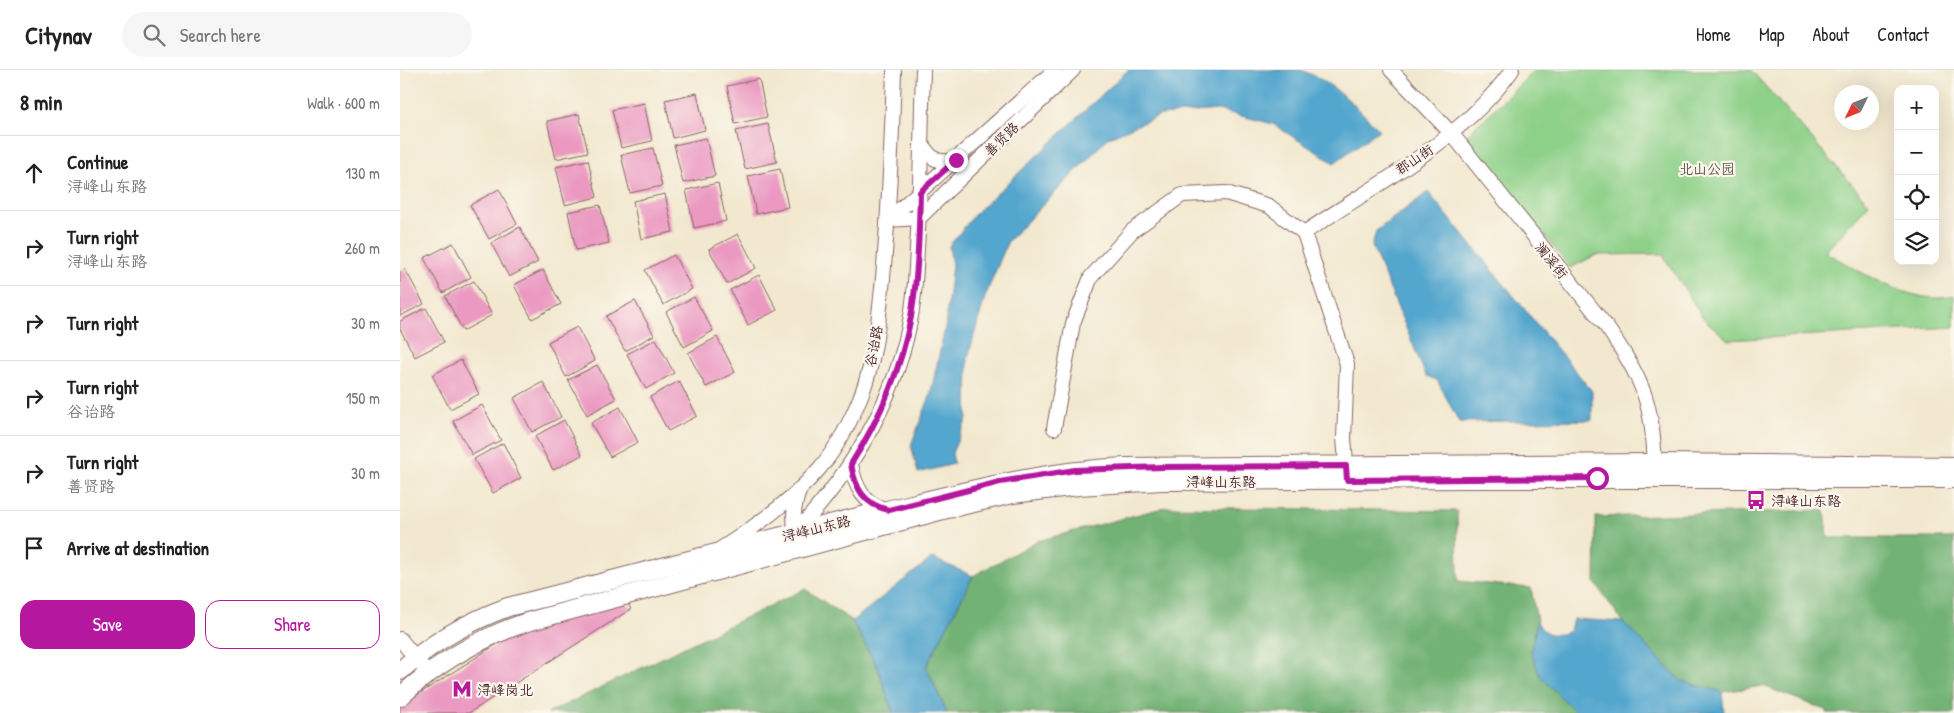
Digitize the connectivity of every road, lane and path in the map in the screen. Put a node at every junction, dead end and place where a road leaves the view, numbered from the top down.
1 (894, 70) edge
2 (923, 70) edge
3 (1055, 70) edge
4 (1073, 70) edge
5 (1392, 70) edge
6 (1512, 70) edge
7 (1452, 134) junction
8 (922, 144) junction
9 (956, 160) junction
10 (920, 192) junction
11 (919, 218) junction
12 (888, 220) junction
13 (1304, 233) junction
14 (1054, 428) dead end
15 (851, 464) junction
16 (1954, 466) edge
17 (819, 468) junction
18 (1655, 470) junction
19 (1346, 473) junction
20 (1954, 479) edge
21 (838, 482) junction
22 (800, 488) junction
23 (889, 510) junction
24 (796, 532) junction
25 (806, 547) junction
26 (708, 556) junction
27 (773, 557) junction
28 (400, 639) edge
29 (415, 658) junction
30 (400, 671) edge
31 (428, 672) junction
32 (400, 696) edge

1 - 12 street, 谷诒路
2 - 8 street, 谷诒路
3 - 9 street, 善贤路
4 - 11 street, 善贤路
5 - 7 street, 澜溪街
6 - 7 street, 郡山街
7 - 13 street, 郡山街
7 - 18 street, 澜溪街
8 - 9 street
8 - 10 street, 谷诒路
9 - 10 street, 善贤路
10 - 11 street, 谷诒路
10 - 12 street, 善贤路
11 - 12 street
11 - 15 street, 谷诒路
12 - 17 street, 谷诒路
13 - 14 street
13 - 19 street
15 - 21 street, 谷诒路
15 - 23 street
16 - 18 main road, 浔峰山东路
17 - 21 street
17 - 22 street, 谷诒路
18 - 19 main road, 浔峰山东路
18 - 20 main road, 浔峰山东路
19 - 23 main road, 浔峰山东路
19 - 25 main road, 浔峰山东路
21 - 24 street, 谷诒路
22 - 24 street
22 - 26 street, 谷诒路
23 - 24 main road, 浔峰山东路
24 - 25 street
24 - 26 main road, 浔峰山东路
24 - 27 street, 谷诒路
25 - 27 main road, 浔峰山东路
26 - 29 main road, 浔峰山东路
27 - 31 main road, 浔峰山东路
28 - 29 street
29 - 30 main road, 浔峰山东路
29 - 31 street
31 - 32 main road, 浔峰山东路

